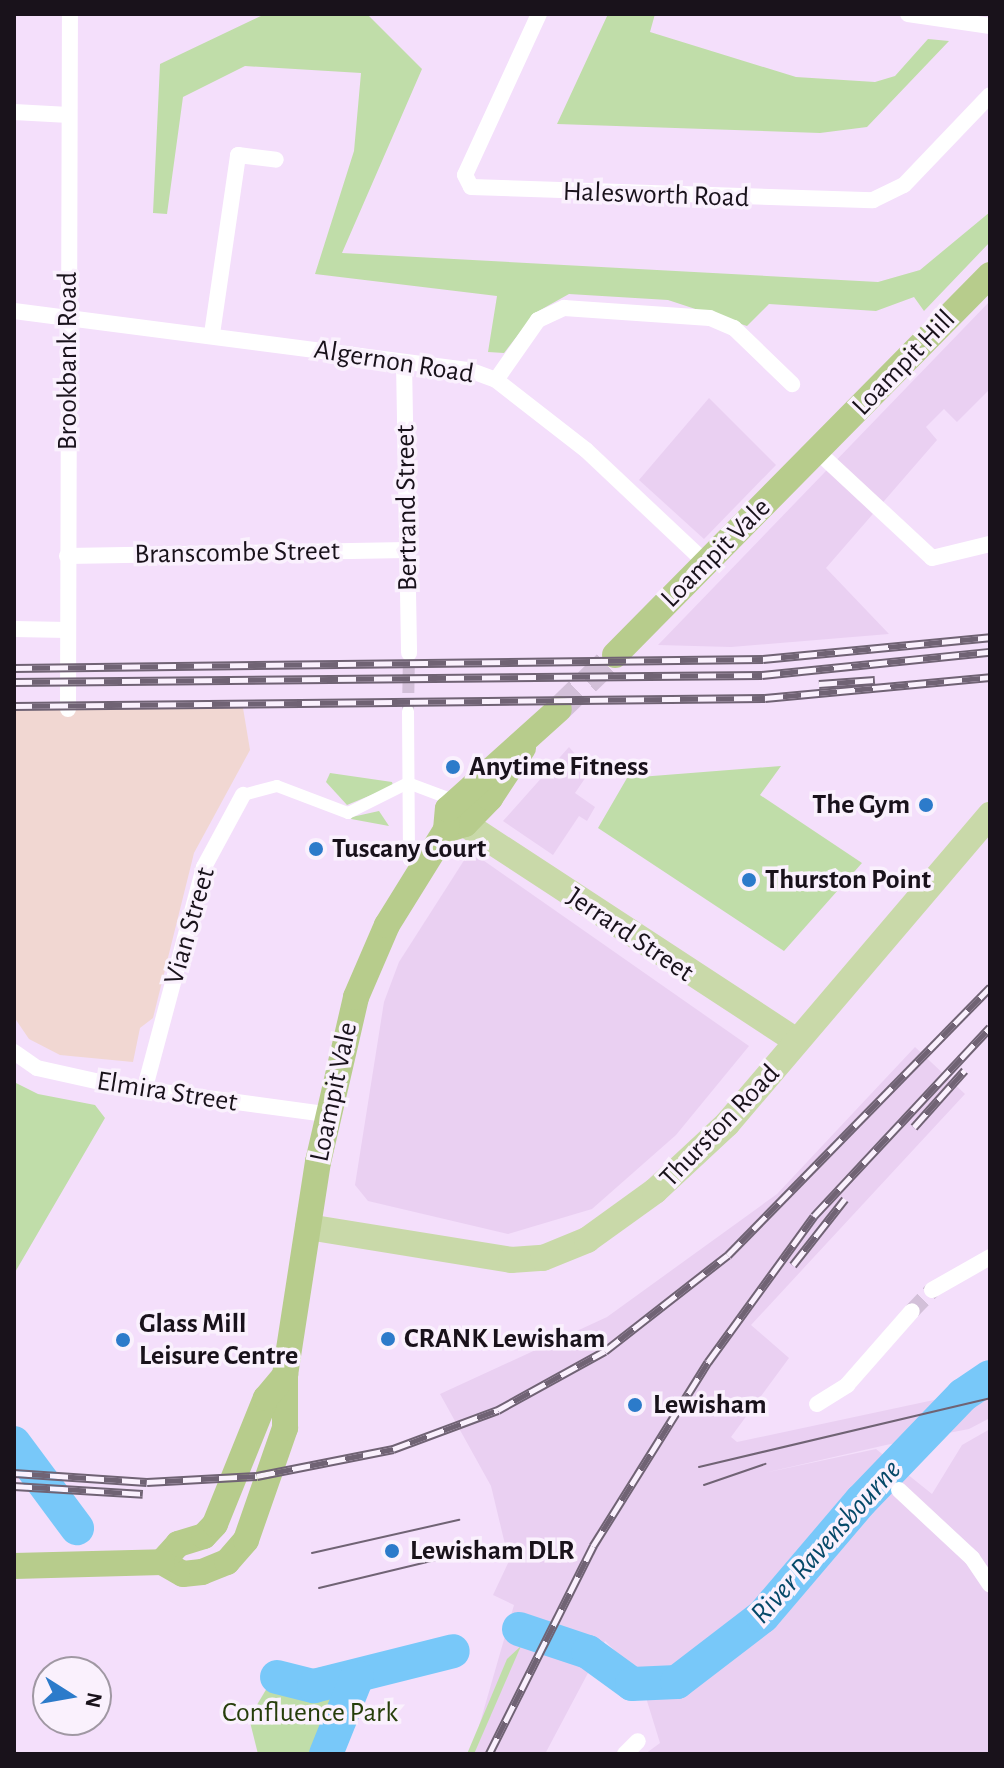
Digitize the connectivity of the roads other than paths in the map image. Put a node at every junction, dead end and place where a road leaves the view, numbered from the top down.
1 (70, 14) edge
2 (539, 14) edge
3 (908, 14) edge
4 (990, 26) edge
5 (990, 95) edge
6 (14, 112) edge
7 (69, 115) junction
8 (276, 160) dead end
9 (990, 275) edge
10 (14, 311) edge
11 (69, 315) junction
12 (212, 334) junction
13 (404, 362) junction
14 (496, 380) junction
15 (792, 384) dead end
16 (817, 451) junction
17 (990, 544) edge
18 (407, 550) junction
19 (67, 556) junction
20 (706, 563) junction
21 (14, 629) edge
22 (68, 630) junction
23 (409, 653) tunnel mouth
24 (615, 655) tunnel mouth
25 (68, 709) dead end
26 (559, 709) tunnel mouth
27 (408, 711) tunnel mouth
28 (408, 783) junction
29 (243, 795) joint
30 (448, 798) dead end
31 (990, 815) edge
32 (455, 827) junction
33 (409, 860) dead end
34 (766, 1027) junction
35 (796, 1041) junction
36 (14, 1052) edge
37 (779, 1065) junction
38 (144, 1091) junction
39 (326, 1114) junction
40 (308, 1227) junction
41 (990, 1257) edge
42 (932, 1290) tunnel mouth
43 (912, 1311) tunnel mouth
44 (817, 1404) dead end
45 (899, 1490) dead end
46 (16, 1565) edge
47 (990, 1585) edge
48 (638, 1741) dead end
49 (625, 1754) edge

1 - 7 street, Brookbank Road
2 - 5 street, Halesworth Road
3 - 4 street
6 - 7 street
7 - 11 street, Brookbank Road
8 - 12 street
9 - 16 highway, Loampit Hill
10 - 11 street, Algernon Road
11 - 12 street, Algernon Road
11 - 19 street, Brookbank Road
12 - 13 street, Algernon Road
13 - 14 street, Algernon Road
13 - 18 street, Bertrand Street
14 - 15 street
14 - 20 street, Algernon Road
16 - 17 street
16 - 20 highway, Loampit Vale
18 - 19 street, Branscombe Street
18 - 23 street, Bertrand Street
19 - 22 street, Brookbank Road
20 - 24 highway, Loampit Vale
21 - 22 street
22 - 25 street, Brookbank Road
26 - 32 highway, Loampit Vale
27 - 28 street
28 - 29 street, Vian Street
28 - 30 street
28 - 33 street
29 - 38 street, Vian Street
31 - 35 main road, Thurston Road
32 - 34 main road, Jerrard Street
32 - 39 highway, Loampit Vale
34 - 35 main road, Jerrard Street
34 - 37 main road
35 - 37 main road, Thurston Road
36 - 38 street, Elmira Street
37 - 40 main road, Thurston Road
38 - 39 street, Elmira Street
39 - 40 highway, Loampit Vale
40 - 46 highway, Loampit Vale
41 - 42 street
43 - 44 street
45 - 47 street
48 - 49 street

